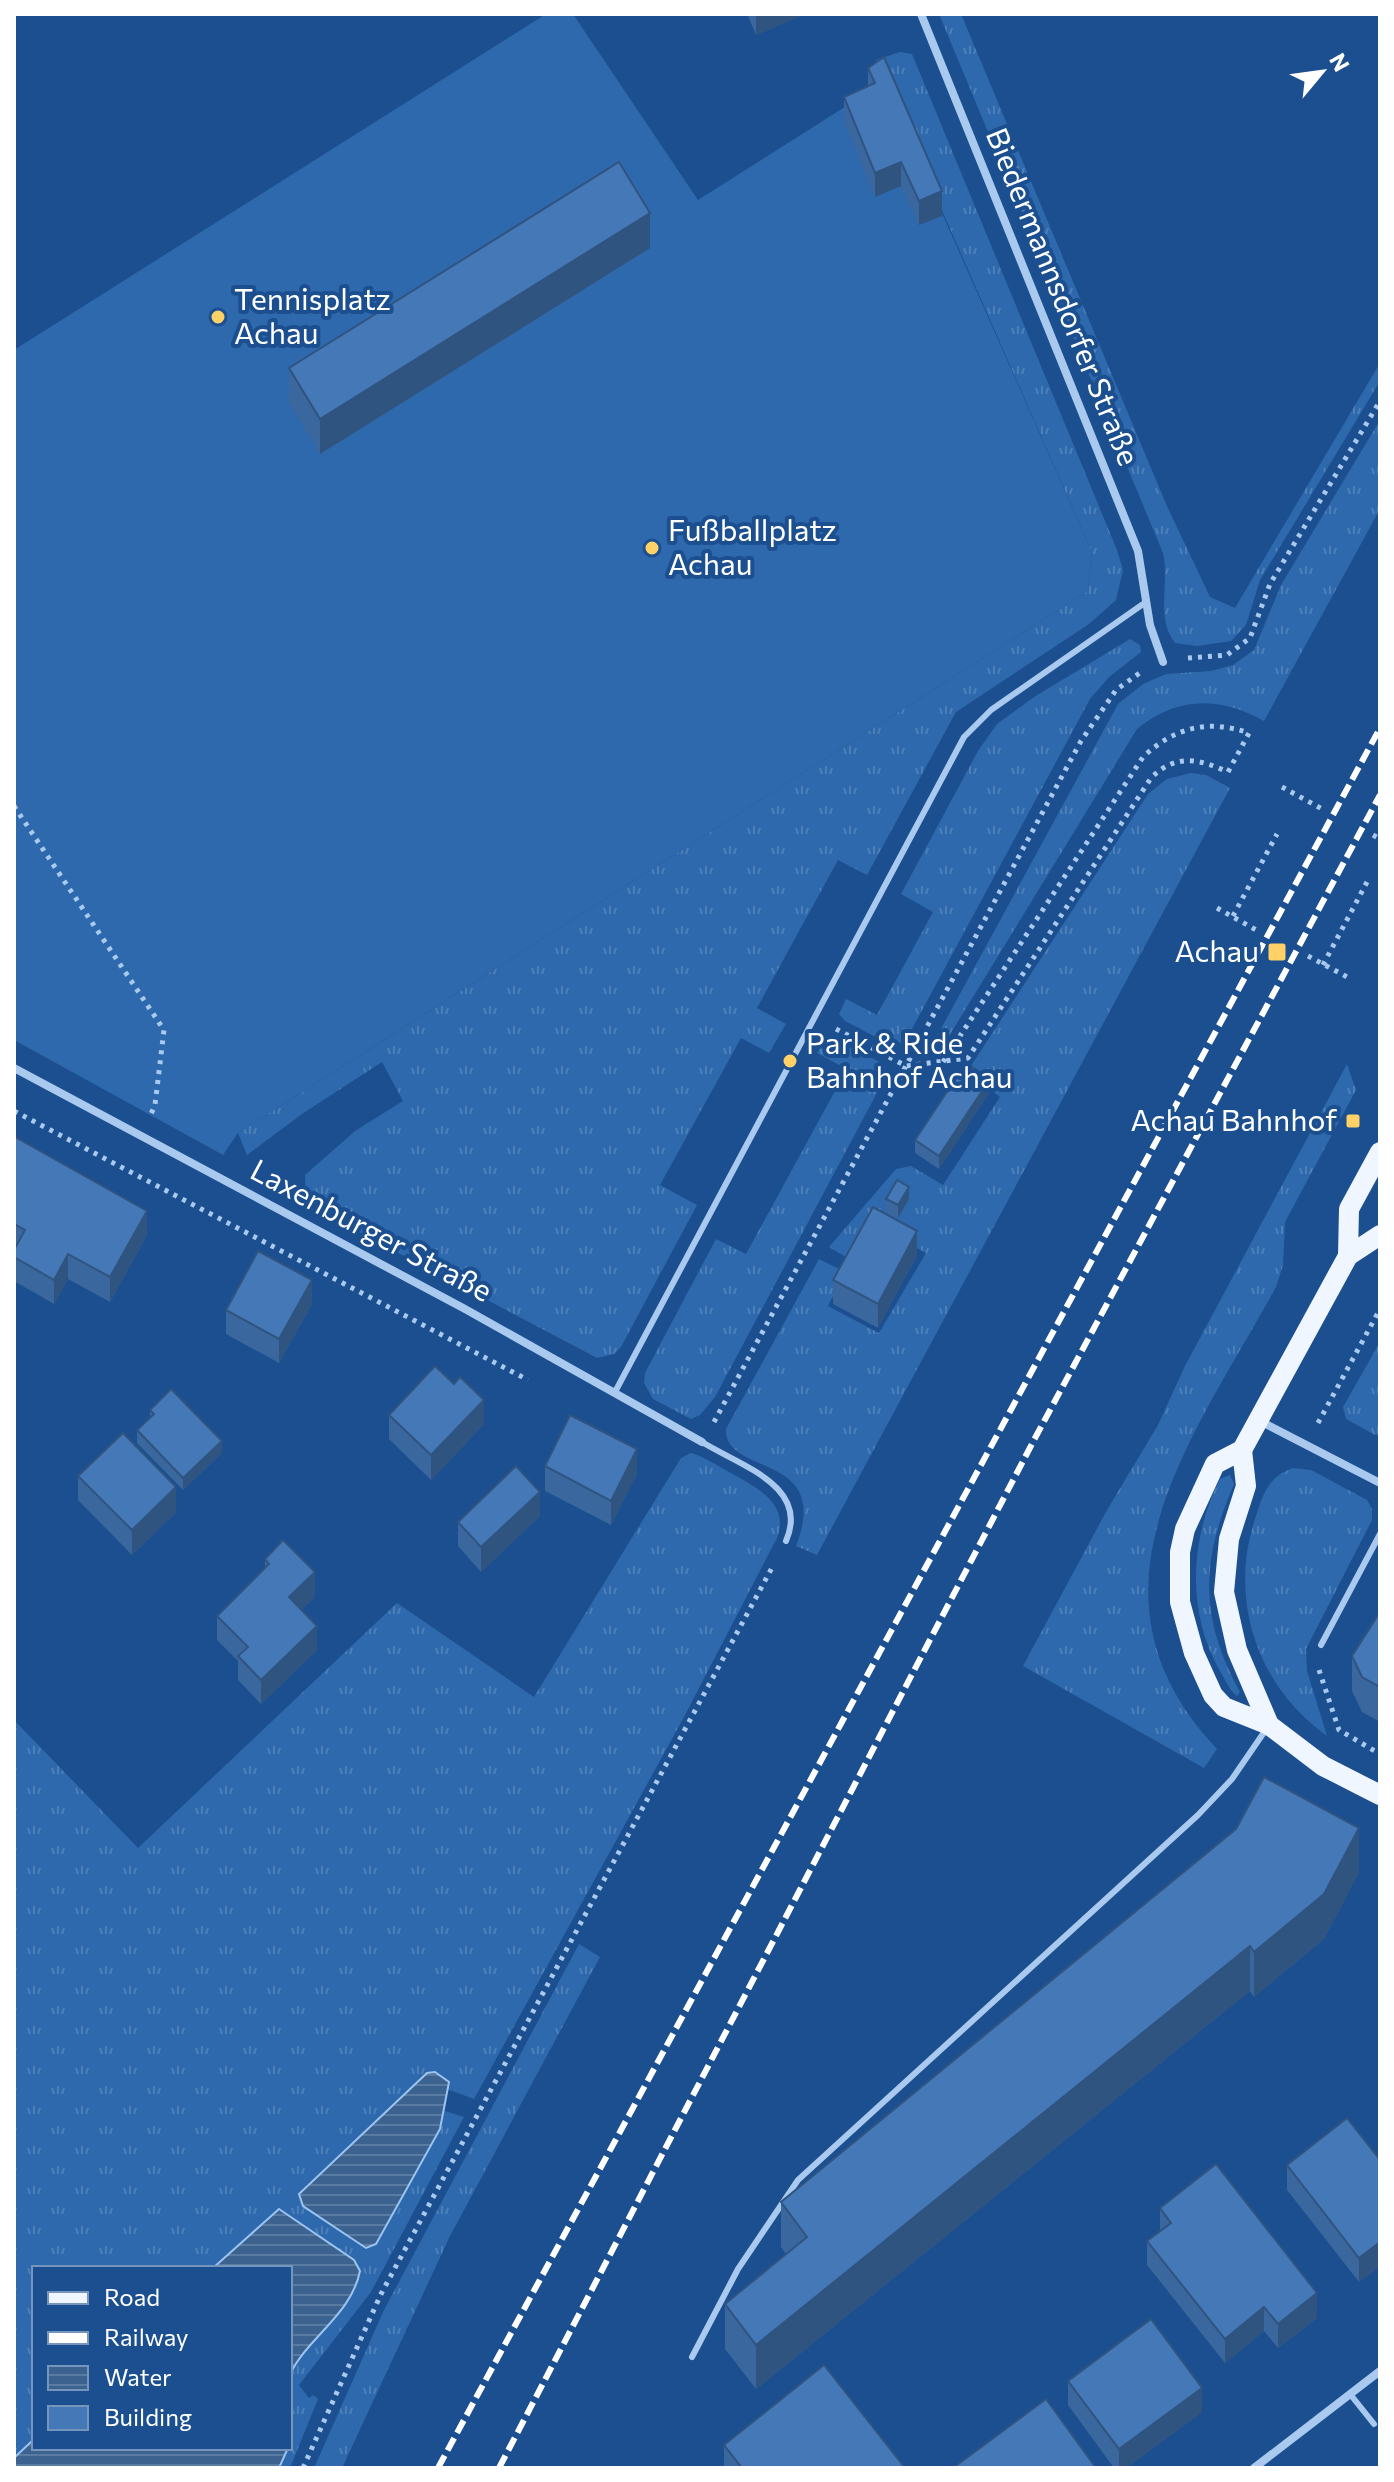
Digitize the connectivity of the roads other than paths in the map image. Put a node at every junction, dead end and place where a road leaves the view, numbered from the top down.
1 (921, 14) edge
2 (1146, 602) junction
3 (1163, 662) road end
4 (14, 1068) edge
5 (1380, 1152) edge
6 (1380, 1235) edge
7 (1348, 1256) junction
8 (615, 1392) junction
9 (1259, 1420) junction
10 (702, 1442) joint
11 (1242, 1450) junction
12 (1380, 1483) edge
13 (1380, 1534) edge
14 (786, 1541) road end
15 (1321, 1645) road end
16 (1269, 1725) junction
17 (1380, 1795) edge
18 (692, 2357) dead end
19 (1380, 2371) edge
20 (1350, 2394) junction
21 (1374, 2424) dead end
22 (1254, 2468) edge

1 - 2 street, Biedermannsdorfer Straße
2 - 3 street, Biedermannsdorfer Straße
2 - 8 lane
4 - 8 street, Laxenburger Straße
5 - 7 main road
6 - 7 main road
7 - 9 main road
8 - 10 street, Laxenburger Straße
9 - 11 main road
9 - 12 street
10 - 14 lane
11 - 16 main road
11 - 16 main road
13 - 15 lane
16 - 17 main road
16 - 18 lane
19 - 20 street
20 - 21 lane
20 - 22 street

